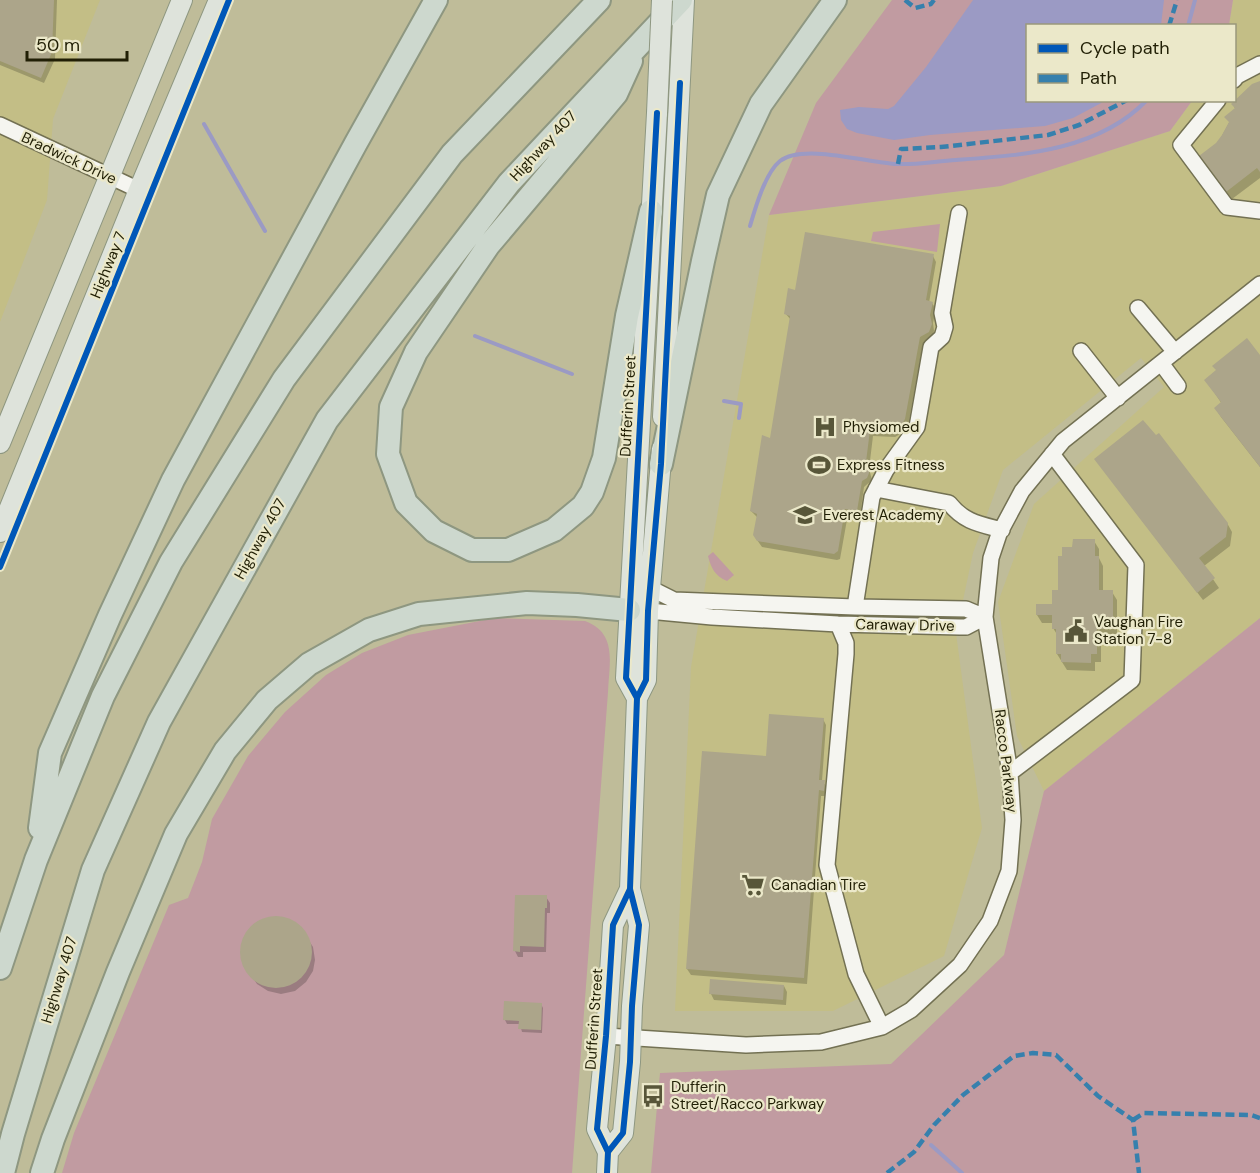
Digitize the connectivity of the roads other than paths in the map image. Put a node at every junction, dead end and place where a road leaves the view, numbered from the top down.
1 (182, 0) edge
2 (219, 0) edge
3 (436, 0) edge
4 (600, 0) edge
5 (662, 0) edge
6 (682, 0) edge
7 (835, 0) edge
8 (641, 40) junction
9 (1260, 64) edge
10 (1236, 79) edge
11 (1216, 102) edge
12 (0, 125) edge
13 (108, 177) junction
14 (139, 190) junction
15 (651, 211) junction
16 (1260, 211) edge
17 (959, 213) dead end
18 (1260, 284) edge
19 (1138, 308) dead end
20 (1081, 351) dead end
21 (1175, 352) junction
22 (1161, 363) junction
23 (1178, 386) dead end
24 (1118, 398) junction
25 (0, 443) edge
26 (1052, 454) junction
27 (661, 464) junction
28 (876, 489) junction
29 (1002, 530) junction
30 (0, 532) edge
31 (650, 588) junction
32 (855, 607) junction
33 (638, 610) junction
34 (985, 617) junction
35 (837, 624) junction
36 (1010, 773) junction
37 (36, 860) junction
38 (630, 889) junction
39 (0, 968) edge
40 (882, 1027) junction
41 (606, 1036) junction
42 (631, 1037) junction
43 (608, 1152) junction
44 (3, 1173) edge
45 (42, 1173) edge
46 (607, 1173) edge

1 - 13 main road
2 - 14 main road, Highway 7
3 - 37 highway
4 - 37 highway
5 - 15 main road, Dufferin Street, bridge
6 - 8 highway, Highway 407
6 - 27 main road, Dufferin Street
7 - 27 highway
8 - 15 highway
8 - 44 highway, Highway 407
9 - 10 street
11 - 16 street
12 - 13 street, Bradwick Drive
13 - 14 street, Bradwick Drive
13 - 25 main road
14 - 30 main road, Highway 7
15 - 33 main road, Dufferin Street
17 - 28 street
18 - 21 street, Racco Parkway
19 - 21 street
20 - 24 street
21 - 22 street, Racco Parkway
22 - 23 street
22 - 24 street, Racco Parkway
24 - 26 street, Racco Parkway
26 - 29 street, Racco Parkway
26 - 36 street
27 - 31 main road, Dufferin Street
28 - 29 street
28 - 32 street
29 - 34 street, Racco Parkway
31 - 32 street, Caraway Drive
31 - 33 main road, Dufferin Street
32 - 34 street, Caraway Drive
33 - 35 street, Caraway Drive
33 - 38 main road, Dufferin Street
33 - 45 highway
34 - 35 street, Caraway Drive
34 - 36 street, Racco Parkway
35 - 40 street
36 - 40 street, Racco Parkway
37 - 39 highway
38 - 41 main road, Dufferin Street
38 - 42 main road, Dufferin Street
40 - 42 street, Racco Parkway
41 - 42 street, Racco Parkway
41 - 43 main road, Dufferin Street
42 - 43 main road, Dufferin Street
43 - 46 main road, Dufferin Street

